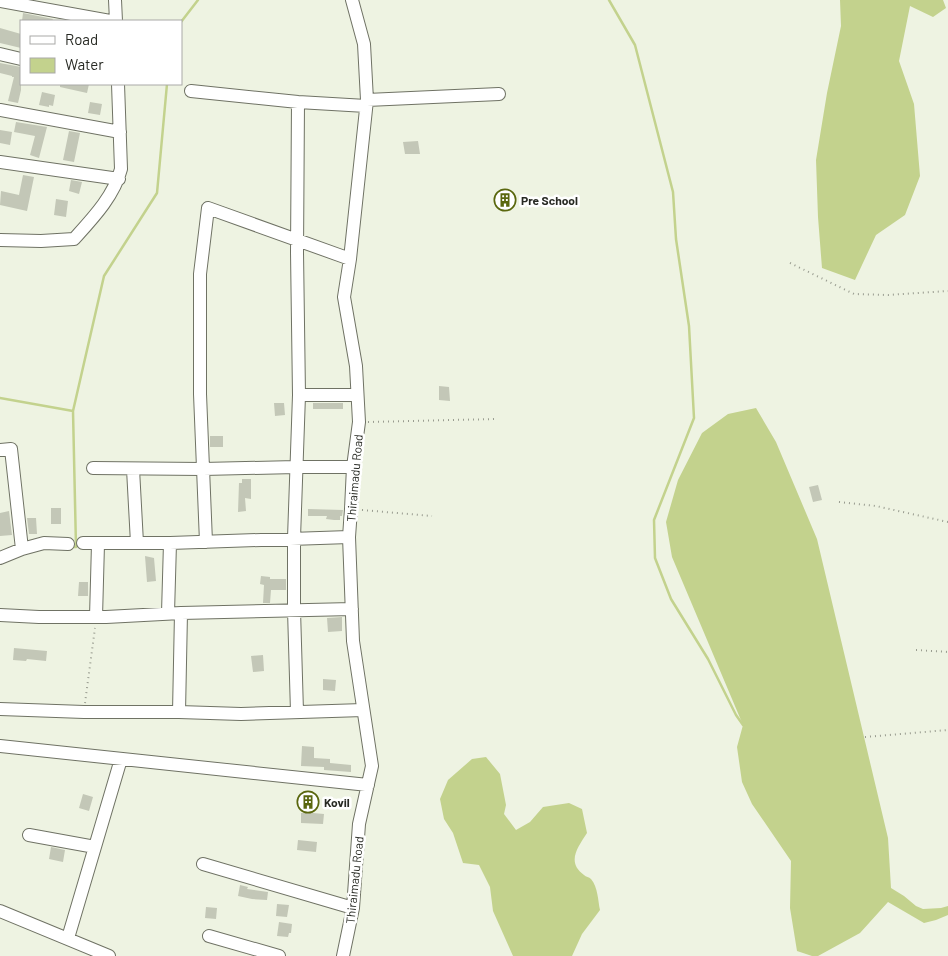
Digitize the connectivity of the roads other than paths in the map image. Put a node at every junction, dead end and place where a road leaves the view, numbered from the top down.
1 (115, 0) edge
2 (352, 0) edge
3 (0, 1) edge
4 (104, 20) edge
5 (116, 20) edge
6 (0, 54) edge
7 (20, 59) edge
8 (118, 85) edge
9 (191, 91) dead end
10 (499, 94) dead end
11 (298, 102) junction
12 (367, 103) junction
13 (0, 110) edge
14 (120, 132) junction
15 (0, 162) edge
16 (118, 179) junction
17 (0, 240) edge
18 (297, 240) junction
19 (350, 259) junction
20 (357, 395) junction
21 (299, 396) junction
22 (0, 450) edge
23 (296, 467) junction
24 (93, 468) dead end
25 (133, 468) junction
26 (353, 468) junction
27 (203, 469) junction
28 (348, 537) junction
29 (294, 538) junction
30 (206, 542) junction
31 (83, 543) dead end
32 (137, 543) junction
33 (68, 544) dead end
34 (98, 544) junction
35 (170, 544) junction
36 (22, 549) junction
37 (0, 558) edge
38 (352, 609) junction
39 (294, 610) junction
40 (174, 613) junction
41 (0, 615) edge
42 (96, 617) junction
43 (0, 709) edge
44 (363, 710) junction
45 (179, 712) junction
46 (297, 712) junction
47 (0, 746) edge
48 (121, 759) junction
49 (368, 786) junction
50 (29, 835) dead end
51 (95, 846) junction
52 (203, 864) dead end
53 (353, 908) junction
54 (0, 911) edge
55 (209, 936) dead end
56 (68, 938) junction
57 (109, 956) edge
58 (279, 956) edge
59 (343, 956) edge

1 - 5 street
2 - 12 street, Thiraimadu Road
3 - 4 street
6 - 7 street
8 - 14 street
9 - 11 street
10 - 12 street
11 - 12 street
11 - 18 street
12 - 19 street, Thiraimadu Road
13 - 14 street
14 - 16 street
15 - 16 street
16 - 17 street
18 - 19 street
18 - 21 street
18 - 27 street
19 - 20 street, Thiraimadu Road
20 - 21 street
20 - 26 street, Thiraimadu Road
21 - 23 street
22 - 36 street
23 - 26 street
23 - 27 street
23 - 29 street
24 - 25 street
25 - 27 street
25 - 32 street
26 - 28 street, Thiraimadu Road
27 - 30 street
28 - 29 street
28 - 38 street, Thiraimadu Road
29 - 30 street
29 - 39 street
30 - 35 street
31 - 34 street
32 - 34 street
32 - 35 street
33 - 36 street
34 - 42 street
35 - 40 street
36 - 37 street
38 - 39 street
38 - 44 street, Thiraimadu Road
39 - 40 street
39 - 46 street
40 - 42 street
40 - 45 street
41 - 42 street
43 - 45 street
44 - 46 street
44 - 49 street, Thiraimadu Road
45 - 46 street
47 - 48 street
48 - 49 street
48 - 51 street
49 - 53 street, Thiraimadu Road
50 - 51 street
51 - 56 street
52 - 53 street
53 - 59 street, Thiraimadu Road
54 - 56 street
55 - 58 street
56 - 57 street

